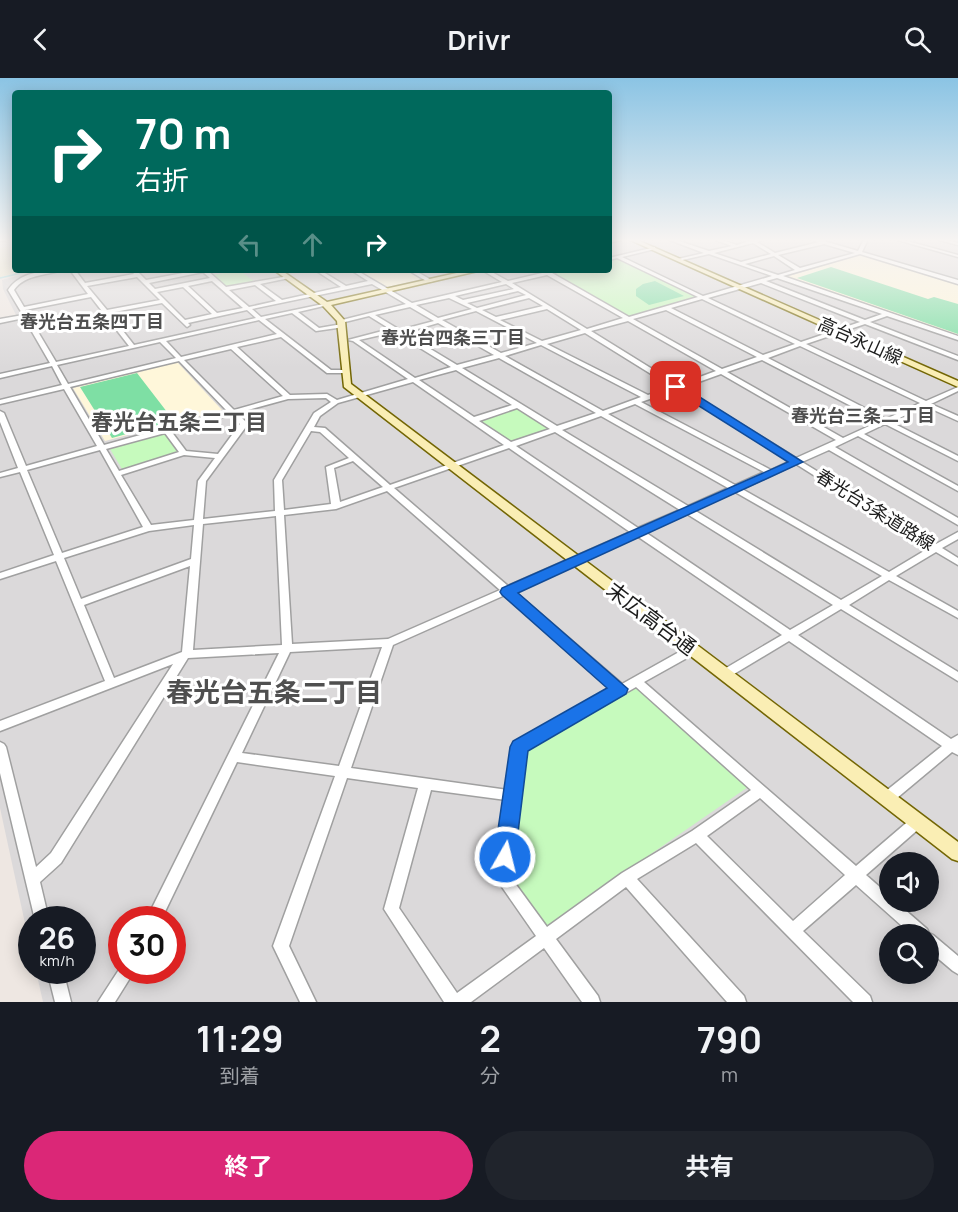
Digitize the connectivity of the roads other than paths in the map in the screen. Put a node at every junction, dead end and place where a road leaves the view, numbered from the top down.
1 (20, 282) edge
2 (82, 282) edge
3 (95, 282) edge
4 (145, 282) edge
5 (198, 282) edge
6 (218, 282) edge
7 (261, 282) edge
8 (295, 282) edge
9 (336, 282) edge
10 (372, 282) joint
11 (425, 282) edge
12 (508, 282) joint
13 (564, 282) edge
14 (672, 282) edge
15 (729, 282) edge
16 (757, 282) edge
17 (764, 282) edge
18 (796, 282) edge
19 (256, 283) junction
20 (84, 285) junction
21 (184, 285) junction
22 (344, 287) junction
23 (740, 287) junction
24 (226, 289) junction
25 (519, 289) junction
26 (154, 291) junction
27 (386, 291) junction
28 (312, 294) junction
29 (92, 296) junction
30 (450, 296) junction
31 (530, 296) junction
32 (704, 297) junction
33 (164, 301) junction
34 (280, 301) junction
35 (463, 302) junction
36 (326, 304) junction
37 (411, 305) junction
38 (548, 307) junction
39 (247, 308) junction
40 (667, 308) junction
41 (476, 309) junction
42 (293, 311) junction
43 (106, 312) junction
44 (24, 313) junction
45 (887, 314) junction
46 (216, 315) junction
47 (370, 315) junction
48 (261, 318) junction
49 (496, 319) junction
50 (629, 319) junction
51 (438, 320) junction
52 (0, 321) edge
53 (184, 322) junction
54 (864, 322) junction
55 (341, 324) junction
56 (837, 330) junction
57 (397, 331) junction
58 (586, 331) junction
59 (195, 333) junction
60 (282, 335) junction
61 (958, 338) edge
62 (161, 340) junction
63 (343, 340) junction
64 (355, 340) junction
65 (542, 344) junction
66 (800, 344) junction
67 (133, 347) junction
68 (233, 347) junction
69 (500, 355) junction
70 (762, 357) junction
71 (958, 358) edge
72 (181, 359) junction
73 (53, 364) junction
74 (458, 368) junction
75 (722, 371) junction
76 (346, 372) junction
77 (0, 376) edge
78 (413, 380) junction
79 (958, 384) edge
80 (66, 386) junction
81 (676, 387) junction
82 (958, 389) edge
83 (360, 395) junction
84 (288, 396) junction
85 (646, 397) junction
86 (634, 401) junction
87 (0, 402) edge
88 (336, 402) junction
89 (926, 404) junction
90 (519, 405) junction
91 (232, 412) junction
92 (0, 413) edge
93 (601, 413) junction
94 (958, 419) edge
95 (473, 420) junction
96 (887, 422) junction
97 (309, 428) junction
98 (556, 428) junction
99 (167, 430) junction
100 (859, 434) junction
101 (843, 441) junction
102 (509, 445) junction
103 (101, 447) junction
104 (830, 447) junction
105 (184, 453) junction
106 (220, 456) junction
107 (355, 458) junction
108 (958, 459) edge
109 (797, 462) junction
110 (450, 465) junction
111 (23, 468) junction
112 (771, 473) junction
113 (116, 474) junction
114 (0, 475) edge
115 (387, 487) junction
116 (735, 489) junction
117 (958, 489) edge
118 (336, 506) junction
119 (688, 510) junction
120 (280, 513) junction
121 (958, 522) edge
122 (198, 523) junction
123 (148, 528) junction
124 (639, 533) junction
125 (958, 535) edge
126 (935, 548) junction
127 (58, 557) junction
128 (195, 561) junction
129 (576, 561) junction
130 (958, 562) edge
131 (0, 576) edge
132 (889, 576) junction
133 (507, 592) junction
134 (78, 604) junction
135 (843, 605) junction
136 (958, 615) edge
137 (790, 635) junction
138 (389, 643) junction
139 (287, 648) junction
140 (692, 650) junction
141 (186, 654) junction
142 (725, 674) junction
143 (958, 677) edge
144 (636, 681) junction
145 (111, 682) junction
146 (620, 689) junction
147 (0, 726) edge
148 (956, 745) edge
149 (0, 747) edge
150 (235, 757) junction
151 (345, 771) junction
152 (426, 783) junction
153 (760, 791) junction
154 (514, 796) junction
155 (885, 799) junction
156 (917, 822) junction
157 (697, 835) junction
158 (958, 853) edge
159 (856, 876) junction
160 (627, 878) junction
161 (32, 880) junction
162 (38, 906) edge
163 (160, 906) edge
164 (911, 924) edge
165 (792, 931) junction
166 (546, 938) junction
167 (939, 950) edge
168 (958, 966) edge
169 (58, 984) edge
170 (118, 984) edge
171 (63, 1002) edge
172 (106, 1002) edge
173 (308, 1002) edge
174 (453, 1002) edge
175 (458, 1002) edge
176 (592, 1002) edge
177 (738, 1002) edge
178 (864, 1002) edge

1 - 44 street
2 - 20 street
3 - 20 street
4 - 26 street
5 - 21 street
6 - 24 street
7 - 19 street
8 - 28 street
9 - 22 street
10 - 22 street
10 - 27 street
11 - 27 street
12 - 25 street, 春光台3条道路線
12 - 30 street
13 - 50 street
14 - 32 street
15 - 23 street, 高台永山線
16 - 23 street
17 - 54 street
18 - 45 street
19 - 24 street
19 - 34 street
20 - 29 street
21 - 26 street
21 - 46 street
22 - 28 street
23 - 32 street
23 - 56 street, 高台永山線
24 - 39 street
25 - 31 street, 春光台3条道路線
25 - 35 street
26 - 33 street
27 - 36 street
27 - 37 street
28 - 34 street
28 - 36 street
29 - 43 street
29 - 44 street
30 - 35 street
30 - 37 street
31 - 38 street, 春光台3条道路線
31 - 41 street
32 - 40 street
32 - 66 street
33 - 43 street
33 - 53 street
34 - 39 street
35 - 41 street
36 - 42 street
36 - 55 street
37 - 47 street
37 - 51 street
38 - 49 street
38 - 58 street, 春光台3条道路線
39 - 46 street
39 - 48 street
40 - 50 street
40 - 70 street
41 - 49 street
41 - 51 street
42 - 48 street
42 - 55 street
43 - 67 street
44 - 52 street
44 - 73 street
45 - 54 street
45 - 61 street
46 - 53 street
47 - 55 street
47 - 57 street
48 - 59 street
48 - 60 street
49 - 65 street
50 - 58 street
50 - 75 street
51 - 57 street
51 - 69 street
53 - 59 street
54 - 56 street
54 - 71 street
55 - 63 street, 末広高台通
56 - 66 street
56 - 79 street, 高台永山線
57 - 64 street
57 - 74 street
58 - 65 street
58 - 81 street, 春光台3条道路線
59 - 62 street
60 - 68 street
60 - 76 street
62 - 67 street
62 - 72 street
63 - 64 street
63 - 76 street, 末広高台通
64 - 78 street
65 - 69 street
65 - 85 street
66 - 70 street
66 - 89 street
67 - 73 street
68 - 72 street
68 - 84 street
69 - 74 street
69 - 93 street
70 - 75 street
70 - 96 street
72 - 80 street
72 - 91 street
73 - 77 street
73 - 80 street
74 - 78 street
74 - 90 street
75 - 81 street
75 - 101 street
76 - 83 street, 末広高台通
78 - 83 street
78 - 95 street
80 - 87 street
80 - 103 street
81 - 85 street
81 - 109 street, 春光台3条道路線
82 - 89 street
83 - 88 street
83 - 110 street, 末広高台通
84 - 88 street
84 - 91 street
85 - 86 street
86 - 93 street
86 - 112 street
88 - 97 street
89 - 94 street
89 - 96 street
90 - 95 street
90 - 98 street
91 - 99 street
91 - 106 street
92 - 111 street
93 - 98 street
93 - 116 street
95 - 102 street
96 - 100 street
96 - 108 street
97 - 107 street
97 - 120 street
98 - 102 street
98 - 119 street
99 - 103 street
99 - 105 street
100 - 101 street
100 - 117 street
101 - 104 street
102 - 110 street
102 - 124 street
103 - 111 street
103 - 113 street
104 - 109 street
104 - 121 street
105 - 106 street
105 - 113 street
106 - 122 street
107 - 115 street
107 - 118 street
109 - 112 street
109 - 126 street, 春光台3条道路線
110 - 115 street
110 - 129 street, 末広高台通
111 - 114 street
111 - 127 street
112 - 116 street
113 - 123 street
115 - 118 street
115 - 133 street
116 - 119 street
116 - 132 street
118 - 120 street
119 - 124 street
119 - 135 street
120 - 122 street
120 - 139 street
122 - 123 street
122 - 128 street
123 - 127 street
124 - 129 street
124 - 137 street
125 - 126 street
126 - 130 street, 春光台3条道路線
126 - 132 street
127 - 131 street
127 - 134 street
128 - 134 street
128 - 141 street
129 - 133 street
129 - 140 street, 末広高台通
132 - 135 street
132 - 136 street
133 - 138 street
133 - 146 street
134 - 145 street
135 - 137 street
135 - 143 street
137 - 142 street
137 - 148 street
138 - 139 street
138 - 151 street
139 - 141 street
139 - 150 street
140 - 142 street, 末広高台通
140 - 144 street
141 - 145 street
141 - 161 street
142 - 155 street, 末広高台通
144 - 146 street
144 - 153 street
145 - 147 street
146 - 154 street
148 - 155 street
149 - 161 street
150 - 151 street
150 - 163 street
151 - 152 street
151 - 173 street
152 - 154 street
152 - 174 street
153 - 157 street
153 - 159 street
154 - 166 street
155 - 156 street, 末広高台通
156 - 158 street, 末広高台通
156 - 159 street
157 - 160 street
157 - 165 street
159 - 164 street
159 - 165 street
160 - 166 street
160 - 177 street
161 - 162 street
165 - 178 street
166 - 175 street
166 - 176 street
167 - 168 street
169 - 171 street
170 - 172 street

